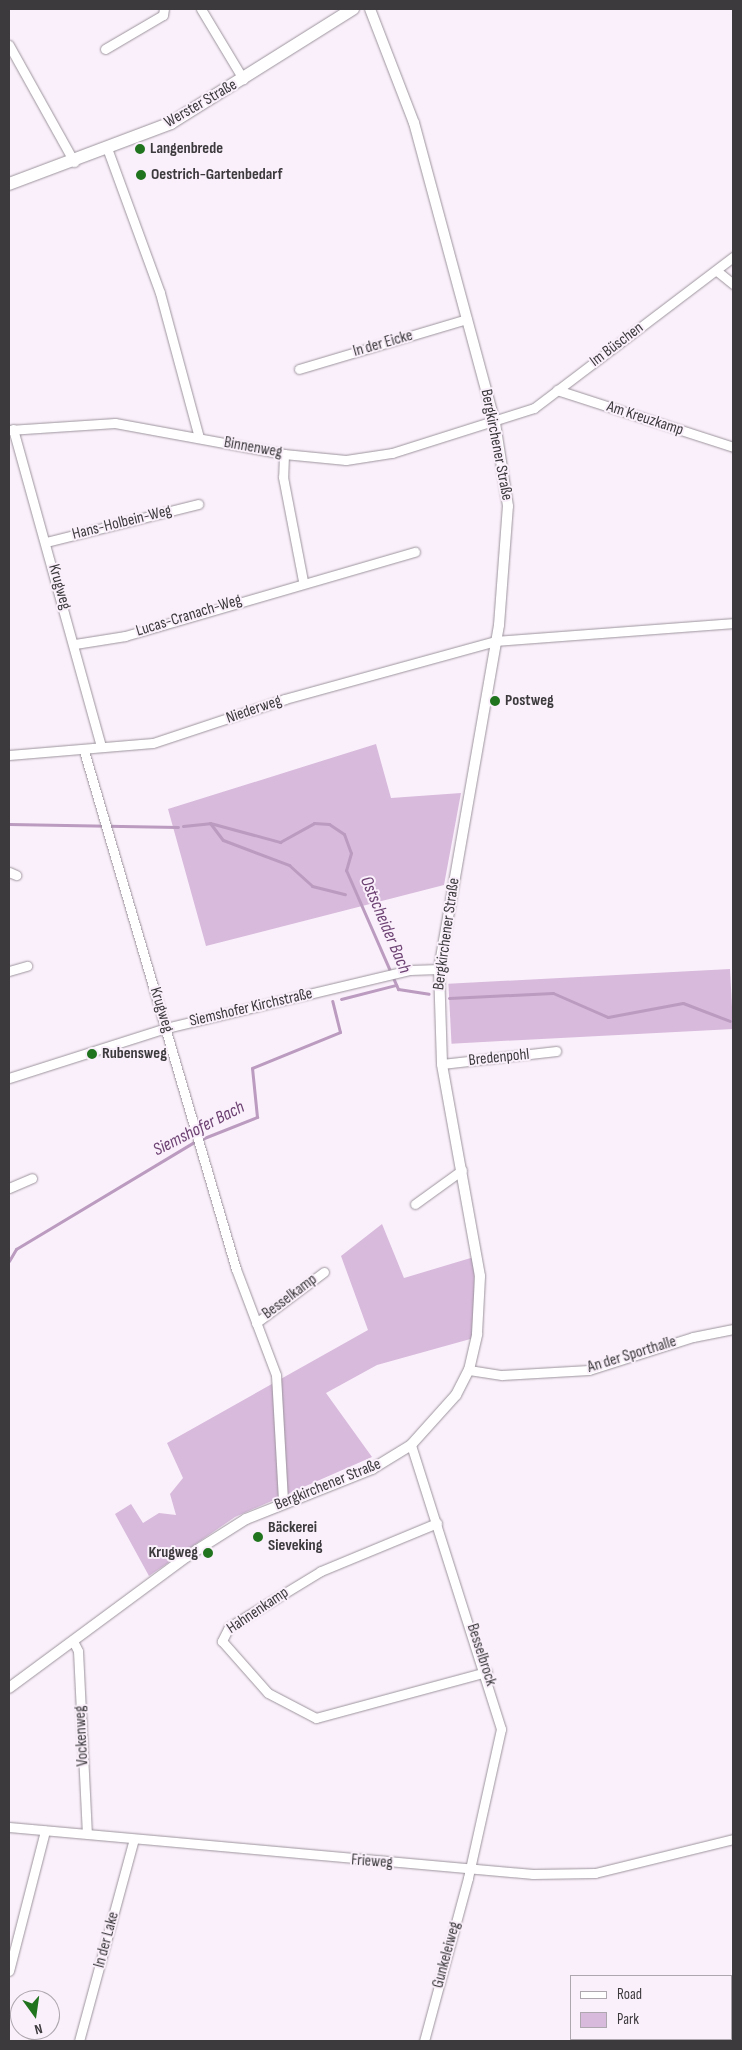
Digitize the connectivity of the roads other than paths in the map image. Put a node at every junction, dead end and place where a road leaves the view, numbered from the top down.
1 (164, 9) edge
2 (201, 9) edge
3 (353, 9) edge
4 (370, 9) edge
5 (339, 12) edge
6 (9, 45) edge
7 (105, 49) dead end
8 (243, 79) junction
9 (107, 148) junction
10 (74, 162) junction
11 (9, 184) edge
12 (733, 257) edge
13 (717, 271) junction
14 (733, 284) edge
15 (467, 319) junction
16 (299, 369) dead end
17 (557, 390) junction
18 (495, 423) junction
19 (11, 429) edge
20 (199, 438) junction
21 (733, 447) edge
22 (284, 454) junction
23 (198, 504) dead end
24 (46, 542) junction
25 (415, 552) dead end
26 (302, 581) junction
27 (733, 624) edge
28 (496, 642) junction
29 (75, 644) junction
30 (101, 746) junction
31 (84, 750) junction
32 (9, 755) edge
33 (27, 966) dead end
34 (439, 969) junction
35 (9, 972) edge
36 (166, 1028) junction
37 (556, 1051) dead end
38 (442, 1064) junction
39 (9, 1078) edge
40 (462, 1170) junction
41 (32, 1178) dead end
42 (9, 1188) edge
43 (415, 1204) dead end
44 (324, 1272) dead end
45 (256, 1323) junction
46 (733, 1329) edge
47 (469, 1370) junction
48 (412, 1446) junction
49 (283, 1502) junction
50 (437, 1523) junction
51 (72, 1641) junction
52 (487, 1672) junction
53 (9, 1688) edge
54 (9, 1828) edge
55 (45, 1831) junction
56 (87, 1833) junction
57 (134, 1839) junction
58 (733, 1839) edge
59 (470, 1869) junction
60 (9, 1971) edge
61 (79, 2041) edge
62 (424, 2041) edge

1 - 7 street
2 - 8 street
3 - 5 main road, Werster Straße
4 - 15 street, Bergkirchener Straße
5 - 8 main road, Werster Straße
6 - 10 street
8 - 9 main road, Werster Straße
9 - 10 main road, Werster Straße
9 - 20 street
10 - 11 main road, Werster Straße
12 - 13 street, Im Büschen
13 - 14 street
13 - 17 street, Im Büschen
15 - 16 street, In der Eicke
15 - 18 street, Bergkirchener Straße
17 - 18 street, Im Büschen
17 - 21 street, Am Kreuzkamp
18 - 22 street, Binnenweg
18 - 28 street, Bergkirchener Straße
19 - 20 street, Binnenweg
19 - 24 street, Krugweg
20 - 22 street, Binnenweg
22 - 26 street
23 - 24 street, Hans-Holbein-Weg
24 - 29 street, Krugweg
25 - 26 street, Lucas-Cranach-Weg
26 - 29 street, Lucas-Cranach-Weg
27 - 28 street
28 - 30 street, Niederweg
28 - 34 street, Bergkirchener Straße
29 - 30 street, Krugweg
30 - 31 street, Niederweg
31 - 32 street, Niederweg
31 - 36 street, Krugweg
33 - 35 street
34 - 36 street, Siemshofer Kirchstraße
34 - 38 street, Bergkirchener Straße
36 - 39 street, Siemshofer Kirchstraße
36 - 45 street, Krugweg
37 - 38 street, Bredenpohl
38 - 40 street, Bergkirchener Straße
40 - 43 street
40 - 47 street, Bergkirchener Straße
41 - 42 street
44 - 45 street, Besselkamp
45 - 49 street, Krugweg
46 - 47 street, An der Sporthalle
47 - 48 street, Bergkirchener Straße
48 - 49 street, Bergkirchener Straße
48 - 50 street, Besselbrock
49 - 51 street, Bergkirchener Straße
50 - 52 street, Besselbrock
50 - 52 street, Hahnenkamp
51 - 53 street, Bergkirchener Straße
51 - 56 street, Vockenweg
52 - 59 street, Besselbrock
54 - 55 street, Frieweg
55 - 56 street, Frieweg
55 - 60 street
56 - 57 street, Frieweg
57 - 59 street, Frieweg
57 - 61 street, In der Lake
58 - 59 street, Frieweg
59 - 62 street, Gunkeleiweg

